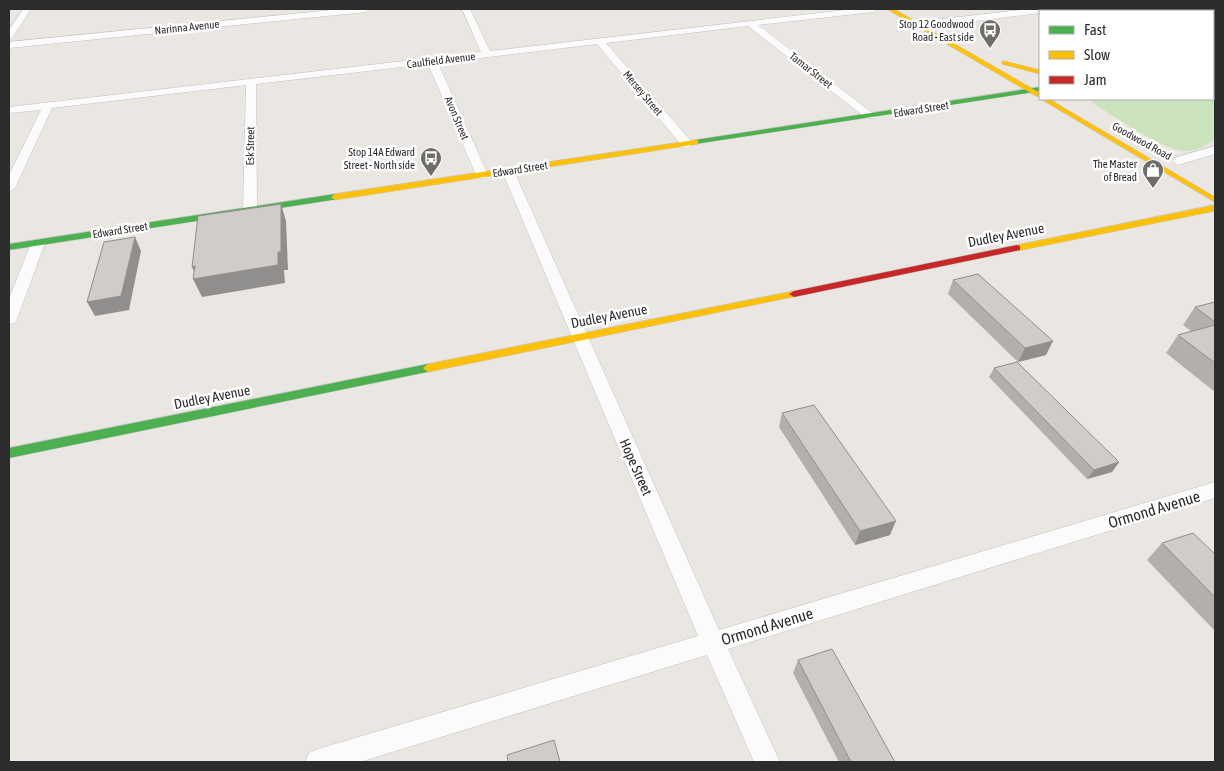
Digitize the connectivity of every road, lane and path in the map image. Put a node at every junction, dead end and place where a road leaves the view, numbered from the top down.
1 (27, 9) edge
2 (366, 9) edge
3 (466, 9) edge
4 (874, 9) edge
5 (890, 9) edge
6 (906, 9) edge
7 (1039, 10) edge
8 (933, 23) junction
9 (751, 24) junction
10 (9, 36) edge
11 (599, 41) junction
12 (9, 45) edge
13 (487, 54) junction
14 (432, 61) junction
15 (1004, 63) junction
16 (1039, 72) edge
17 (251, 82) junction
18 (1038, 90) edge
19 (1046, 100) edge
20 (48, 106) junction
21 (9, 110) edge
22 (870, 116) junction
23 (687, 144) junction
24 (1215, 150) edge
25 (1174, 159) joint
26 (1193, 170) dead end
27 (508, 171) junction
28 (482, 175) junction
29 (9, 188) edge
30 (1215, 200) edge
31 (1215, 208) edge
32 (250, 210) junction
33 (38, 243) junction
34 (9, 247) edge
35 (9, 320) edge
36 (579, 337) junction
37 (9, 453) edge
38 (1215, 490) edge
39 (713, 643) junction
40 (318, 762) edge
41 (767, 762) edge

1 - 10 street
2 - 12 street, Narinna Avenue
3 - 13 street
4 - 9 street, Caulfield Avenue
5 - 18 street
6 - 8 street
7 - 8 street
8 - 15 street
9 - 11 street, Caulfield Avenue
9 - 22 street, Tamar Street
11 - 13 street, Caulfield Avenue
11 - 23 street, Mersey Street
13 - 14 street, Caulfield Avenue
14 - 17 street, Caulfield Avenue
14 - 28 street, Avon Street
15 - 16 street
15 - 18 street
17 - 20 street, Caulfield Avenue
17 - 32 street, Esk Street
18 - 22 street, Edward Street
19 - 30 street, Goodwood Road
20 - 21 street, Caulfield Avenue
20 - 29 street
22 - 23 street, Edward Street
23 - 27 street, Edward Street
24 - 25 street
25 - 26 street, Goodwood Road
27 - 28 street, Edward Street
27 - 36 street, Hope Street
28 - 32 street, Edward Street
31 - 36 street, Dudley Avenue
32 - 33 street, Edward Street
33 - 34 street, Edward Street
33 - 35 street
36 - 37 street, Dudley Avenue
36 - 39 street, Hope Street
38 - 39 street, Ormond Avenue
39 - 40 street, Ormond Avenue
39 - 41 street, Hope Street

